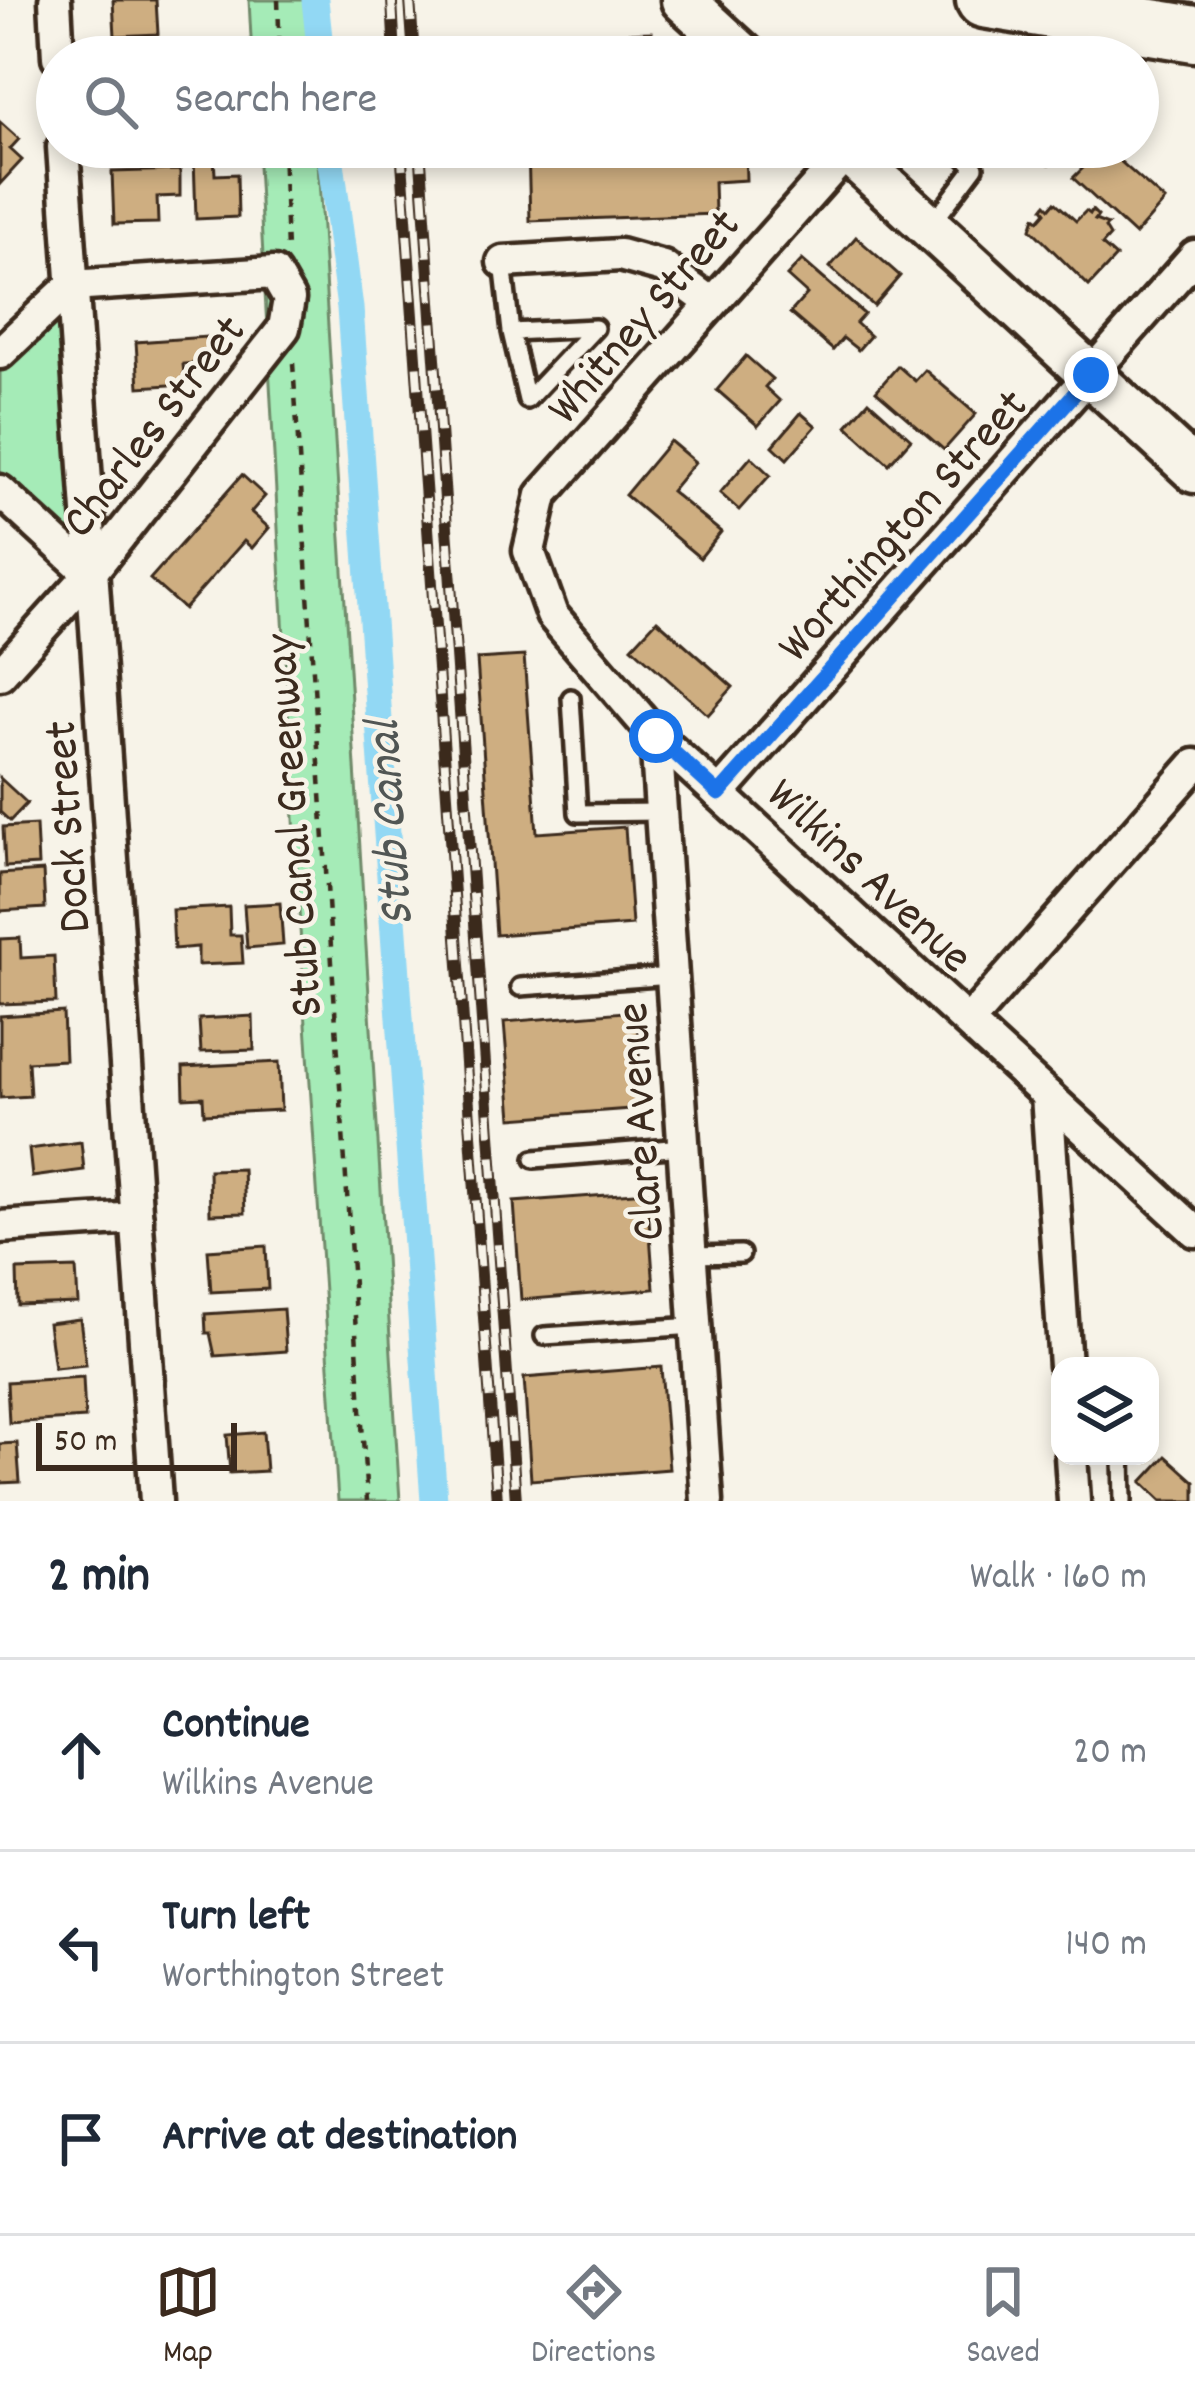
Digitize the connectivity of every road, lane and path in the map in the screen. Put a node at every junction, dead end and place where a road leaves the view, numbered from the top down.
1 (55, 0) edge
2 (278, 0) edge
3 (683, 0) edge
4 (984, 0) edge
5 (1159, 0) edge
6 (1195, 7) edge
7 (1195, 34) edge
8 (57, 36) edge
9 (279, 36) edge
10 (722, 36) edge
11 (64, 168) edge
12 (284, 168) edge
13 (829, 168) edge
14 (868, 168) edge
15 (974, 168) edge
16 (930, 227) junction
17 (1195, 256) edge
18 (503, 262) joint
19 (71, 286) junction
20 (282, 286) junction
21 (710, 302) junction
22 (511, 332) junction
23 (0, 353) edge
24 (1091, 375) junction
25 (1195, 471) edge
26 (0, 491) edge
27 (529, 551) joint
28 (90, 574) junction
29 (0, 674) edge
30 (571, 698) dead end
31 (656, 736) junction
32 (1195, 766) edge
33 (719, 794) junction
34 (662, 812) junction
35 (672, 976) junction
36 (520, 987) dead end
37 (968, 1022) junction
38 (1047, 1095) junction
39 (683, 1147) junction
40 (534, 1159) dead end
41 (137, 1218) junction
42 (0, 1227) edge
43 (1195, 1231) edge
44 (740, 1254) dead end
45 (691, 1256) junction
46 (695, 1327) junction
47 (544, 1336) dead end
48 (1064, 1357) edge
49 (1072, 1465) edge
50 (1122, 1465) edge
51 (156, 1501) edge
52 (367, 1501) edge
53 (707, 1501) edge
54 (1074, 1501) edge
55 (1123, 1501) edge

1 - 8 street
2 - 9 path
3 - 10 street
4 - 7 highway
5 - 6 highway
11 - 19 street, Dock Street
12 - 20 path, Stub Canal Greenway
13 - 21 street, Whitney Street
14 - 16 street
15 - 16 lane
16 - 24 street
17 - 24 street, Worthington Street
18 - 21 street
18 - 22 lane
19 - 20 street
19 - 23 street
19 - 28 street, Dock Street
20 - 28 street, Charles Street
20 - 52 path, Stub Canal Greenway
21 - 27 street, Whitney Street
22 - 22 lane
24 - 25 street
24 - 33 street, Worthington Street
26 - 28 street
27 - 31 street, Wilkins Avenue
28 - 29 street, Charles Street
28 - 41 street, Dock Street
30 - 34 lane
31 - 33 street, Wilkins Avenue
31 - 34 street, Clare Avenue
32 - 37 street
33 - 37 street, Wilkins Avenue
34 - 35 street, Clare Avenue
35 - 36 lane
35 - 39 street, Clare Avenue
37 - 38 street, Wilkins Avenue
38 - 43 street, Wilkins Avenue
38 - 48 street
39 - 40 lane
39 - 45 street, Clare Avenue
41 - 42 street
41 - 51 street, Dock Street
44 - 45 lane
45 - 46 street, Clare Avenue
46 - 47 lane
46 - 53 street, Clare Avenue
49 - 54 street
50 - 55 lane

